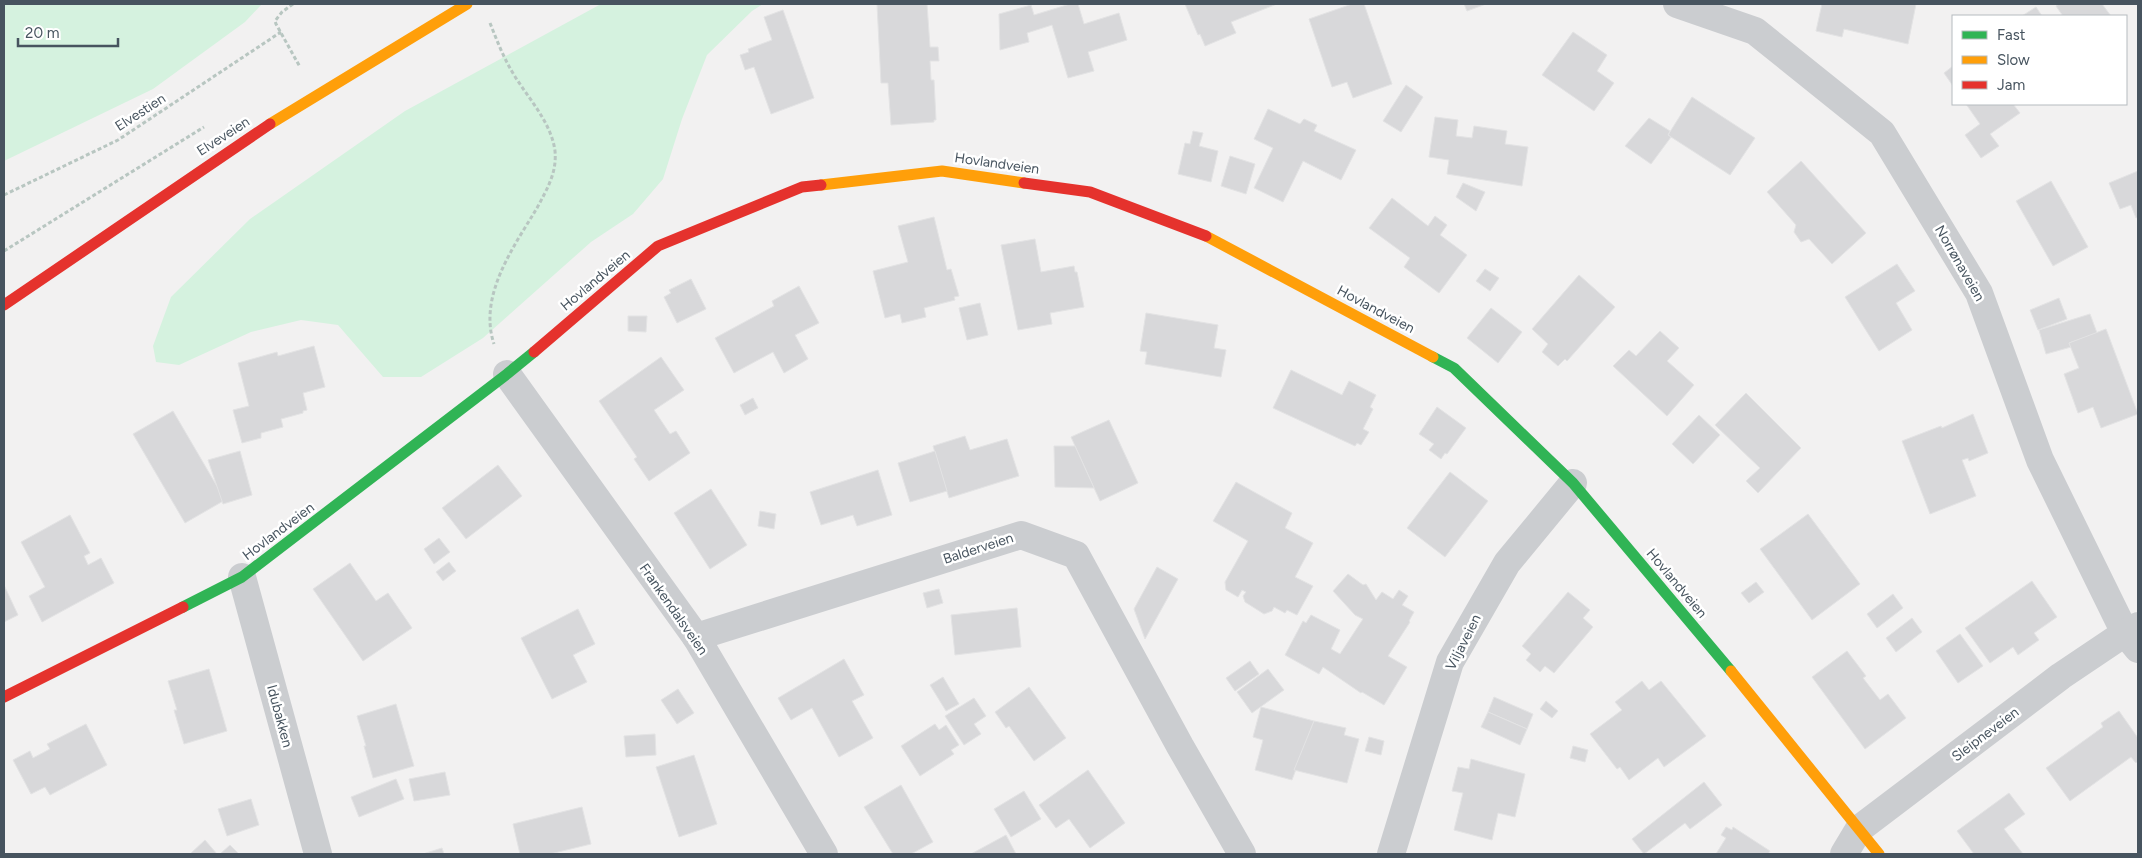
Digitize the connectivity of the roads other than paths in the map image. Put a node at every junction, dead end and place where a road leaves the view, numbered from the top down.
1 (467, 4) edge
2 (1677, 4) edge
3 (4, 305) edge
4 (507, 374) junction
5 (1573, 483) junction
6 (242, 577) junction
7 (2134, 636) edge
8 (696, 637) junction
9 (4, 697) edge
10 (1859, 829) junction
11 (318, 854) edge
12 (824, 854) edge
13 (1242, 854) edge
14 (1391, 854) edge
15 (1844, 854) edge
16 (1879, 854) edge

1 - 3 main road, Elveveien
2 - 7 street, Norrønaveien
4 - 5 main road, Hovlandveien
4 - 6 main road, Hovlandveien
4 - 8 street, Frankendalsveien
5 - 10 main road, Hovlandveien
5 - 14 street, Viljaveien
6 - 9 main road, Hovlandveien
6 - 11 street, Idubakken
7 - 10 street, Sleipneveien
8 - 12 street, Frankendalsveien
8 - 13 street, Balderveien
10 - 15 street, Sleipneveien
10 - 16 main road, Hovlandveien

